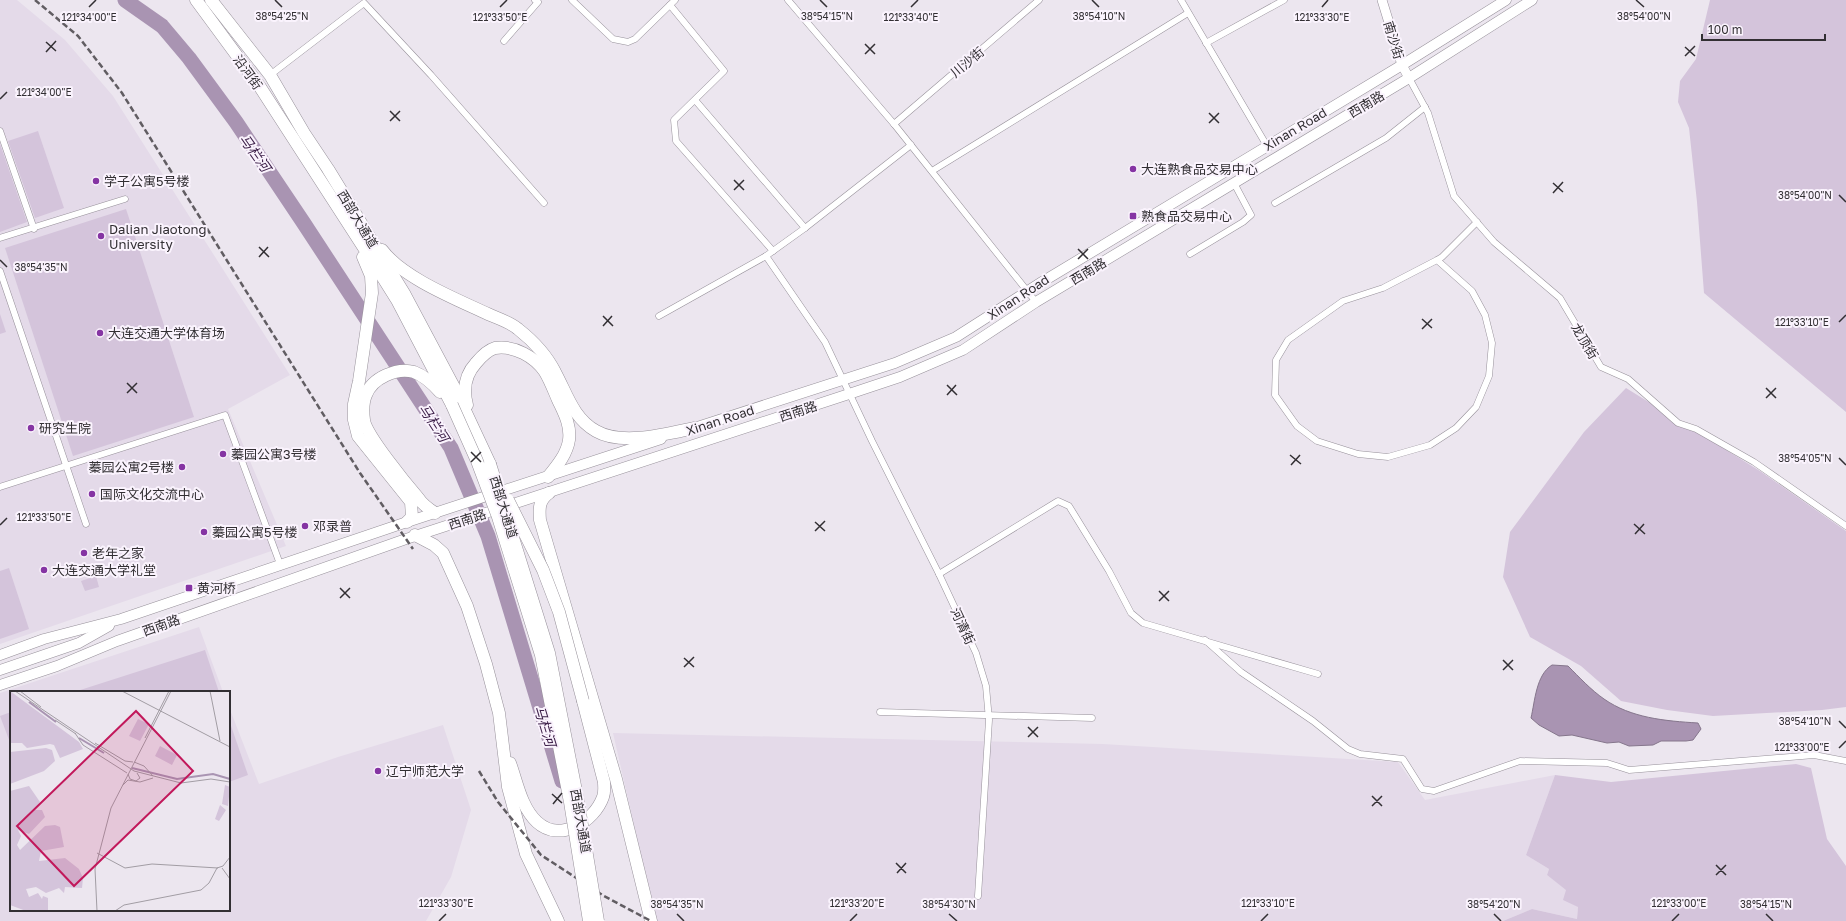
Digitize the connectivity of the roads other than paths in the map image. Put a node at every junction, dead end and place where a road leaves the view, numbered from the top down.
1 (196, 0) edge
2 (211, 0) edge
3 (535, 0) edge
4 (572, 0) edge
5 (675, 0) edge
6 (788, 0) edge
7 (1039, 0) edge
8 (1181, 0) edge
9 (1284, 0) edge
10 (1382, 0) edge
11 (1506, 0) edge
12 (1532, 0) edge
13 (362, 2) edge
14 (670, 5) junction
15 (1188, 12) junction
16 (504, 41) dead end
17 (1206, 43) junction
18 (1402, 65) junction
19 (270, 75) junction
20 (1409, 78) junction
21 (695, 100) junction
22 (1425, 107) junction
23 (894, 124) junction
24 (0, 131) edge
25 (304, 133) joint
26 (911, 144) junction
27 (298, 146) joint
28 (1267, 146) junction
29 (328, 169) junction
30 (932, 171) junction
31 (1234, 183) junction
32 (326, 188) junction
33 (125, 199) dead end
34 (544, 203) dead end
35 (1275, 203) dead end
36 (1477, 222) junction
37 (805, 228) junction
38 (34, 229) junction
39 (0, 238) edge
40 (773, 251) junction
41 (1190, 254) dead end
42 (766, 256) junction
43 (1437, 260) junction
44 (0, 271) edge
45 (1027, 290) junction
46 (1036, 302) junction
47 (659, 316) dead end
48 (843, 379) junction
49 (850, 394) junction
50 (452, 405) junction
51 (473, 428) junction
52 (694, 428) junction
53 (490, 464) junction
54 (66, 465) junction
55 (548, 477) junction
56 (0, 487) edge
57 (508, 490) joint
58 (549, 493) junction
59 (438, 512) junction
60 (407, 522) junction
61 (86, 524) dead end
62 (1846, 526) edge
63 (415, 535) junction
64 (280, 564) junction
65 (939, 574) junction
66 (121, 619) junction
67 (126, 638) junction
68 (1206, 640) junction
69 (79, 643) junction
70 (0, 655) edge
71 (0, 670) edge
72 (1318, 674) dead end
73 (0, 685) edge
74 (880, 712) dead end
75 (989, 715) junction
76 (1092, 718) dead end
77 (502, 743) junction
78 (1846, 762) edge
79 (978, 896) dead end
80 (558, 921) edge
81 (589, 921) edge
82 (598, 921) edge
83 (651, 921) edge

1 - 27 highway, 沿河街
2 - 19 highway, 沿河街
3 - 16 street
4 - 14 street
5 - 14 street
6 - 23 street
7 - 23 street, 川沙街
8 - 15 street
9 - 17 street
10 - 18 street, 南沙街
11 - 18 main road, Xinan Road
12 - 20 main road, 西南路
13 - 19 street
13 - 34 street
14 - 21 street
15 - 17 street
15 - 30 street
17 - 28 street
18 - 20 street, 南沙街
18 - 28 main road, Xinan Road
19 - 25 highway, 沿河街
20 - 22 street, 龙顶街
20 - 31 main road, 西南路
21 - 37 street
21 - 40 street
22 - 35 street
22 - 36 street, 龙顶街
23 - 26 street
24 - 38 street
25 - 29 highway, 西部大通道
26 - 30 street
26 - 37 street
27 - 32 highway, 西部大通道
28 - 45 main road, Xinan Road
29 - 51 highway, 西部大通道
29 - 52 highway
30 - 45 street
31 - 41 street
31 - 46 main road, 西南路
32 - 50 highway, 西部大通道
32 - 60 highway
33 - 38 street
36 - 43 street
36 - 62 street, 龙顶街
37 - 40 street
38 - 39 street
40 - 42 street
42 - 47 street
42 - 48 street, 河清街
43 - 43 street
44 - 54 street
45 - 46 street
45 - 48 main road, Xinan Road
46 - 49 main road, 西南路
48 - 49 street, 河清街
48 - 52 main road, Xinan Road
49 - 58 main road, 西南路
49 - 65 street, 河清街
50 - 59 highway
50 - 81 highway, 西部大通道, bridge
51 - 53 highway, 西部大通道
51 - 55 highway
52 - 55 main road, Xinan Road
53 - 77 highway, bridge
53 - 82 highway, 西部大通道, bridge
54 - 56 street
54 - 61 street
54 - 64 street
55 - 57 main road, Xinan Road
57 - 59 main road, 西南路, bridge
58 - 63 main road, 西南路, bridge
58 - 83 highway
59 - 60 main road, 西南路
60 - 64 main road, 西南路
63 - 67 main road, 西南路
63 - 77 highway
64 - 66 main road, 西南路
65 - 68 street
65 - 75 street, 河清街
66 - 69 main road
66 - 70 main road, 西南路
67 - 69 main road
67 - 73 main road, 西南路
68 - 72 street
68 - 78 street
69 - 71 main road
74 - 75 street
75 - 76 street
75 - 79 street, 河清街
77 - 80 highway

